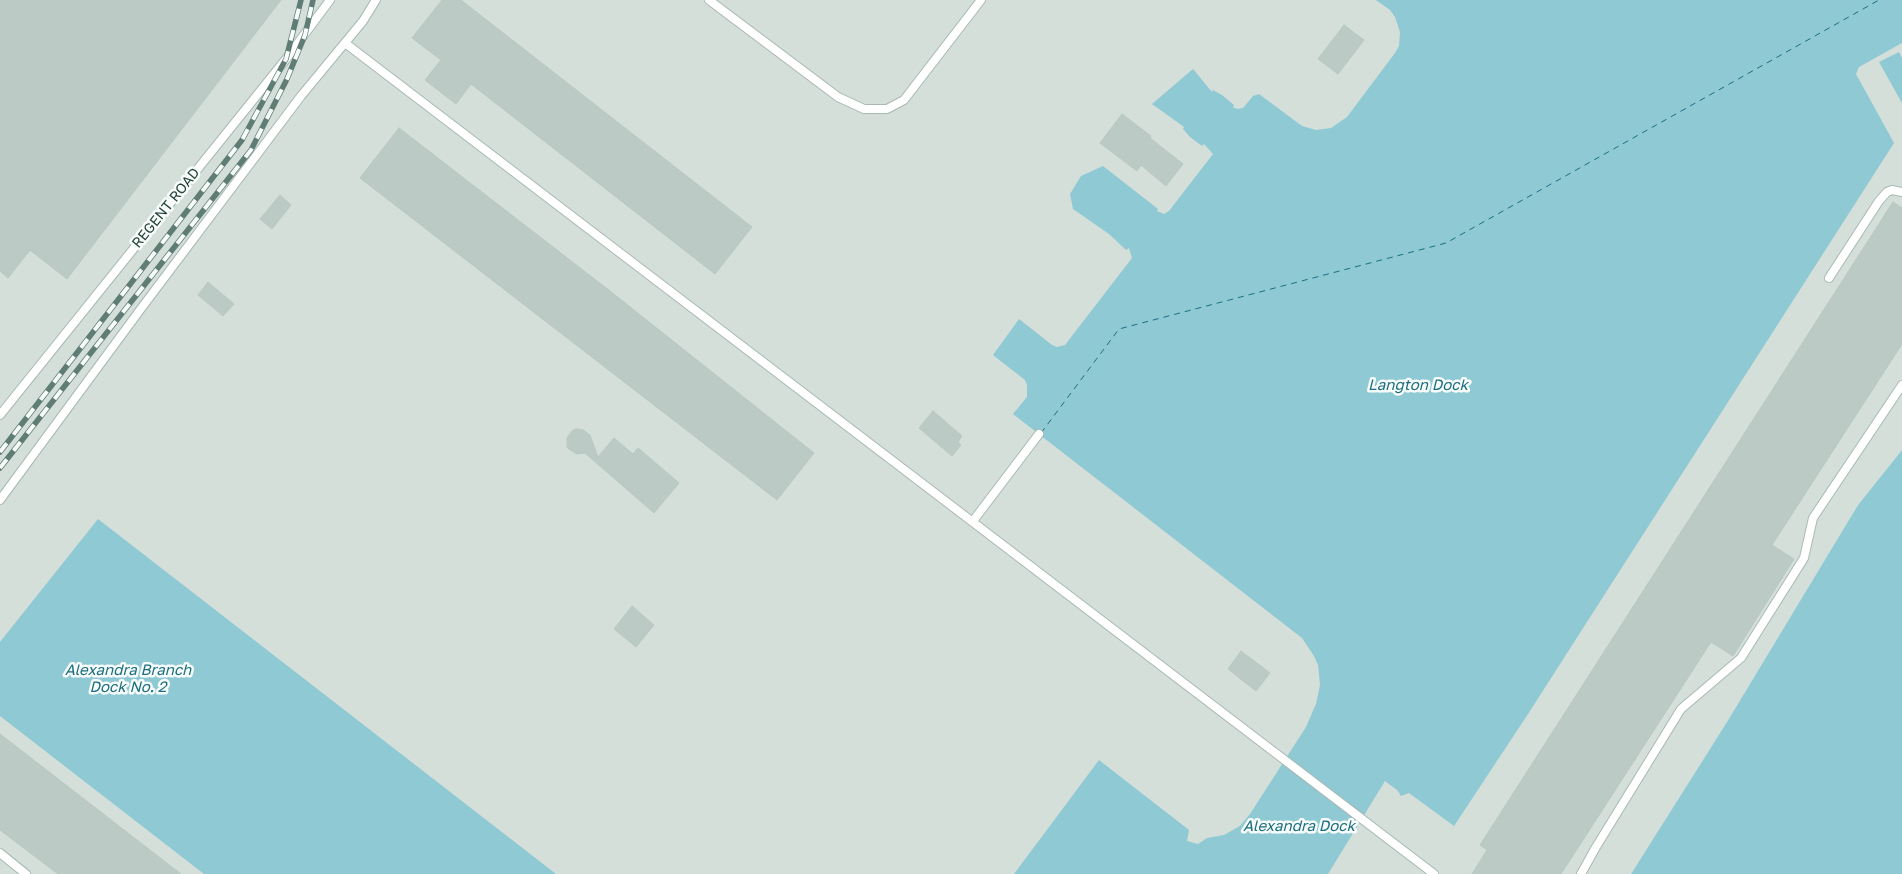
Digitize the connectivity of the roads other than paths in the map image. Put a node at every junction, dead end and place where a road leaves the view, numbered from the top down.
1 (330, 0) edge
2 (376, 0) edge
3 (709, 0) edge
4 (981, 0) edge
5 (345, 43) junction
6 (1902, 192) edge
7 (1829, 278) dead end
8 (1902, 385) edge
9 (0, 415) edge
10 (1040, 434) dead end
11 (0, 500) edge
12 (973, 521) junction
13 (0, 854) edge
14 (26, 874) edge
15 (1434, 874) edge
16 (1581, 874) edge

1 - 9 lane, REGENT ROAD
2 - 5 lane
3 - 4 lane
5 - 11 lane
5 - 12 lane
6 - 7 lane
8 - 16 lane
10 - 12 lane
12 - 15 lane
13 - 14 lane

